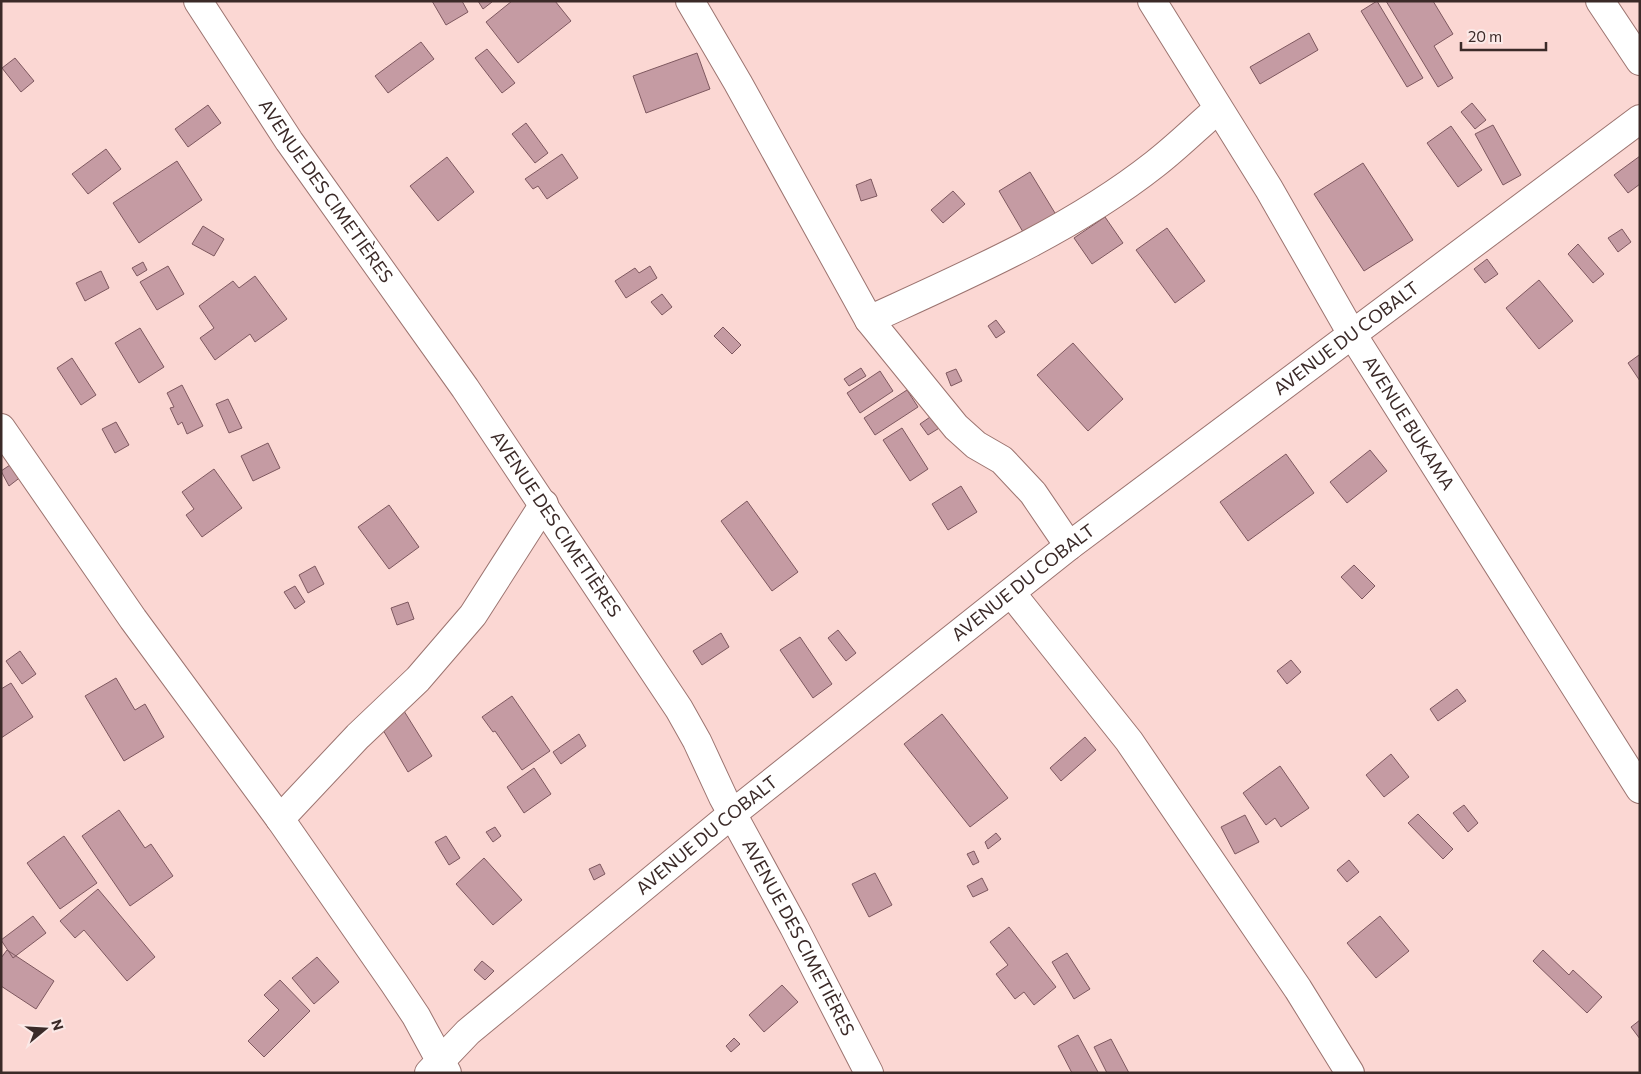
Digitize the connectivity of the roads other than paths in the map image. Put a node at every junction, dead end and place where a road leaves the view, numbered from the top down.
1 (198, 1) edge
2 (690, 1) edge
3 (1152, 1) edge
4 (1600, 1) edge
5 (1640, 61) edge
6 (1218, 109) junction
7 (1640, 119) edge
8 (868, 320) junction
9 (1352, 334) junction
10 (1, 428) edge
11 (544, 504) junction
12 (1069, 546) junction
13 (1012, 594) junction
14 (1640, 789) edge
15 (732, 814) junction
16 (280, 819) junction
17 (439, 1069) edge
18 (869, 1073) edge
19 (1350, 1073) edge

1 - 11 street, AVENUE DES CIMETIÈRES
2 - 8 street
3 - 6 street, AVENUE BUKAMA
4 - 5 street
6 - 8 street
6 - 9 street, AVENUE BUKAMA
7 - 9 street, AVENUE DU COBALT
8 - 12 street
9 - 12 street, AVENUE DU COBALT
9 - 14 street, AVENUE BUKAMA
10 - 16 street
11 - 15 street, AVENUE DES CIMETIÈRES
11 - 16 street
12 - 13 street, AVENUE DU COBALT
13 - 15 street, AVENUE DU COBALT
13 - 19 street
15 - 17 street, AVENUE DU COBALT
15 - 18 street, AVENUE DES CIMETIÈRES
16 - 17 street

